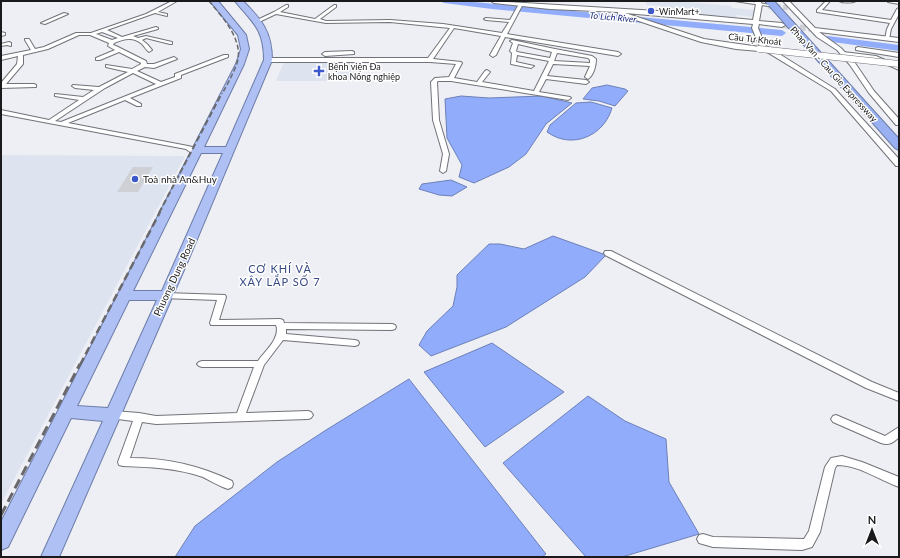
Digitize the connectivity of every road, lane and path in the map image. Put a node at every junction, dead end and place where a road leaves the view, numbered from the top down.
1 (175, 1) edge
2 (214, 1) edge
3 (239, 1) edge
4 (494, 1) edge
5 (737, 1) edge
6 (778, 1) tunnel mouth
7 (786, 1) tunnel mouth
8 (828, 1) edge
9 (841, 1) edge
10 (854, 1) edge
11 (890, 1) edge
12 (763, 3) edge
13 (899, 3) edge
14 (550, 4) edge
15 (520, 5) junction
16 (286, 6) dead end
17 (334, 6) dead end
18 (899, 9) edge
19 (615, 10) junction
20 (155, 12) junction
21 (276, 13) junction
22 (66, 14) dead end
23 (164, 15) dead end
24 (486, 19) dead end
25 (257, 21) junction
26 (315, 21) junction
27 (511, 21) junction
28 (892, 22) junction
29 (43, 23) dead end
30 (782, 26) tunnel mouth
31 (453, 27) junction
32 (156, 28) dead end
33 (756, 28) junction
34 (102, 30) junction
35 (813, 30) junction
36 (91, 34) junction
37 (128, 36) junction
38 (120, 37) dead end
39 (502, 37) junction
40 (886, 39) junction
41 (27, 40) dead end
42 (138, 40) junction
43 (899, 40) edge
44 (112, 42) junction
45 (516, 42) junction
46 (170, 43) dead end
47 (1, 45) edge
48 (9, 45) dead end
49 (858, 49) dead end
50 (118, 50) junction
51 (148, 50) dead end
52 (34, 51) junction
53 (555, 51) junction
54 (352, 53) dead end
55 (515, 53) junction
56 (618, 54) dead end
57 (843, 54) junction
58 (21, 55) junction
59 (493, 55) dead end
60 (899, 55) edge
61 (226, 56) dead end
62 (1, 58) edge
63 (98, 59) dead end
64 (174, 59) dead end
65 (268, 60) junction
66 (283, 60) junction
67 (430, 60) junction
68 (552, 61) junction
69 (899, 64) edge
70 (144, 65) junction
71 (593, 65) junction
72 (108, 66) dead end
73 (531, 66) dead end
74 (899, 68) edge
75 (132, 71) junction
76 (487, 72) dead end
77 (544, 77) junction
78 (451, 79) junction
79 (479, 83) junction
80 (162, 84) junction
81 (1, 86) edge
82 (34, 86) dead end
83 (75, 86) dead end
84 (170, 88) dead end
85 (99, 89) junction
86 (536, 93) junction
87 (57, 95) dead end
88 (125, 98) junction
89 (568, 98) dead end
90 (83, 99) junction
91 (139, 105) dead end
92 (1, 112) edge
93 (51, 120) junction
94 (897, 120) edge
95 (62, 124) junction
96 (899, 132) edge
97 (899, 146) edge
98 (198, 150) junction
99 (230, 150) junction
100 (899, 164) edge
101 (442, 170) dead end
102 (608, 253) dead end
103 (125, 295) junction
104 (165, 296) junction
105 (282, 326) junction
106 (392, 327) dead end
107 (281, 337) junction
108 (355, 343) dead end
109 (202, 364) dead end
110 (260, 364) junction
111 (899, 398) edge
112 (66, 411) junction
113 (113, 414) junction
114 (308, 415) dead end
115 (139, 417) junction
116 (240, 417) junction
117 (836, 419) dead end
118 (899, 430) edge
119 (899, 482) edge
120 (228, 484) dead end
121 (703, 539) dead end
122 (1, 541) edge
123 (50, 557) edge

1 - 20 street
2 - 98 highway
3 - 25 highway, Phuong Dung Road
4 - 15 street
5 - 12 street
6 - 96 highway, Phap Van - Cau Gie Expressway
7 - 35 street
8 - 28 street
9 - 10 street
11 - 13 street
12 - 33 street
12 - 97 highway, Phap Van - Cau Gie Expressway
14 - 15 street
14 - 19 street
15 - 27 street
16 - 21 street
17 - 26 street
18 - 28 street
19 - 33 street
19 - 69 street, Cầu Tự Khoát, bridge
20 - 23 street
20 - 34 street
21 - 25 street
21 - 26 street
22 - 29 street
24 - 27 street
25 - 65 highway, Phuong Dung Road
26 - 31 street
27 - 39 street
28 - 40 street
30 - 33 street
31 - 39 street
31 - 67 street
32 - 37 street
33 - 100 street
34 - 36 street
34 - 38 street
35 - 40 street
35 - 57 street
36 - 44 street
36 - 52 street
37 - 42 street
37 - 44 street
39 - 45 street
39 - 56 street
39 - 59 street
40 - 43 street
41 - 52 street
42 - 46 street
42 - 51 street
44 - 50 street
45 - 53 street
45 - 55 street
47 - 48 street
49 - 60 street
50 - 63 street
50 - 70 street
52 - 58 street
53 - 68 street
53 - 71 street
54 - 66 street
55 - 68 street
55 - 73 street
57 - 74 street
57 - 94 street
58 - 62 street
58 - 81 street
61 - 80 street
64 - 70 street
65 - 66 street
65 - 99 highway, Phuong Dung Road
66 - 67 street
67 - 78 street
68 - 71 street
68 - 77 street
70 - 75 street
71 - 77 street
72 - 75 street
75 - 80 street
75 - 85 street
76 - 79 street
77 - 86 street
78 - 79 street
78 - 101 street
79 - 86 street
80 - 84 street
80 - 88 street
81 - 82 street
83 - 85 street
85 - 90 street
86 - 89 street
87 - 90 street
88 - 91 street
88 - 95 street
90 - 93 street
92 - 93 street
93 - 95 street
95 - 98 street
98 - 99 highway
98 - 103 highway
99 - 104 highway, Phuong Dung Road
102 - 111 street
103 - 104 highway
103 - 112 highway
104 - 105 street
104 - 113 highway, Phuong Dung Road
105 - 106 street
105 - 107 street
107 - 108 street
107 - 110 street
109 - 110 street
110 - 116 street
112 - 113 highway
112 - 122 highway
113 - 115 street
113 - 123 highway, Phuong Dung Road
114 - 116 street
115 - 116 street
115 - 120 street
117 - 118 street
119 - 121 street

